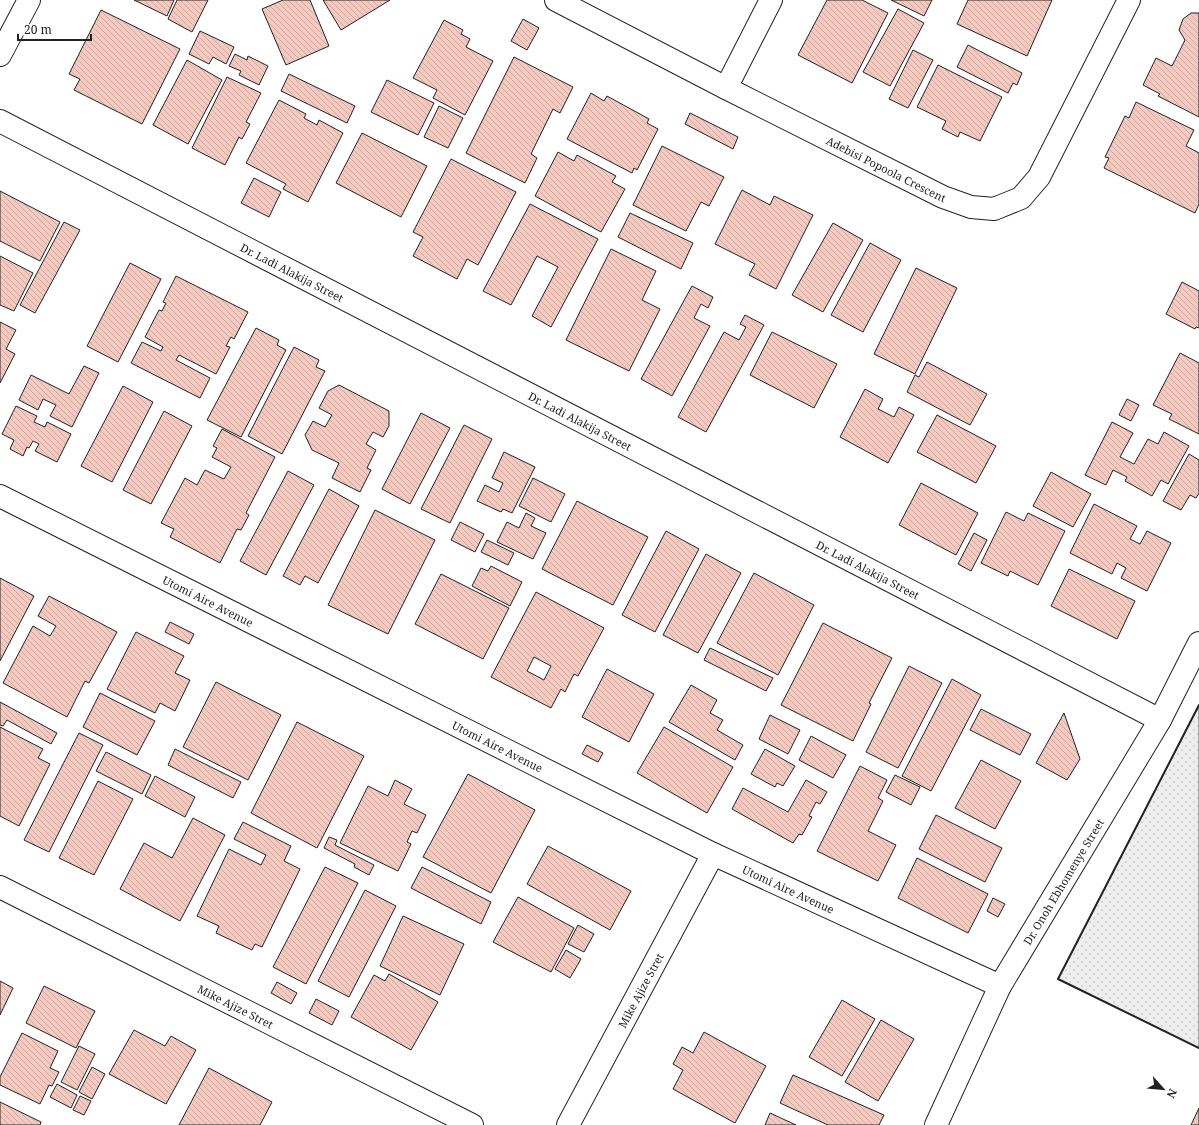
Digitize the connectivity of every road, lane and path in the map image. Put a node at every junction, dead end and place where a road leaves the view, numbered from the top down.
1 (29, 0) edge
2 (556, 0) edge
3 (771, 0) edge
4 (1129, 0) edge
5 (0, 55) edge
6 (726, 88) junction
7 (0, 121) edge
8 (0, 496) edge
9 (1199, 643) edge
10 (1160, 720) junction
11 (713, 854) junction
12 (0, 887) edge
13 (1000, 986) junction
14 (472, 1125) edge
15 (568, 1125) edge
16 (936, 1125) edge

1 - 5 street
2 - 6 street, Adebisi Popoola Crescent
3 - 6 street
4 - 6 street, Adebisi Popoola Crescent
7 - 10 street, Dr. Ladi Alakija Street
8 - 11 street, Utomi Aire Avenue
9 - 10 street, Dr. Onoh Ebhomenye Street
10 - 13 street, Dr. Onoh Ebhomenye Street
11 - 13 street, Utomi Aire Avenue
11 - 15 street, Mike Ajize Stret
12 - 14 street, Mike Ajize Stret
13 - 16 street, Dr. Onoh Ebhomenye Street

